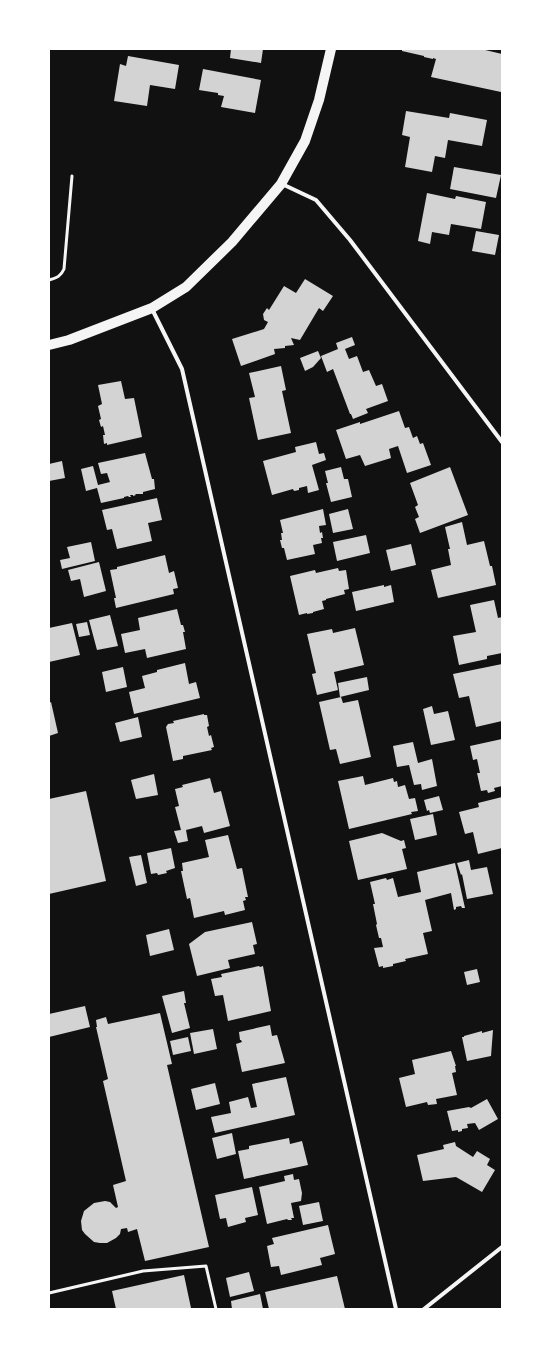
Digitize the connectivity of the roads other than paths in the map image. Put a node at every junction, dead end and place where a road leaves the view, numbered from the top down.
1 (331, 49) edge
2 (72, 176) dead end
3 (281, 184) junction
4 (49, 280) edge
5 (152, 308) junction
6 (49, 345) edge
7 (502, 442) edge
8 (502, 1247) edge
9 (49, 1293) edge
10 (216, 1309) edge
11 (396, 1309) edge
12 (424, 1309) edge

1 - 3 main road
2 - 4 lane
3 - 5 main road
3 - 7 street
5 - 6 main road
5 - 11 street
8 - 12 street
9 - 10 lane

